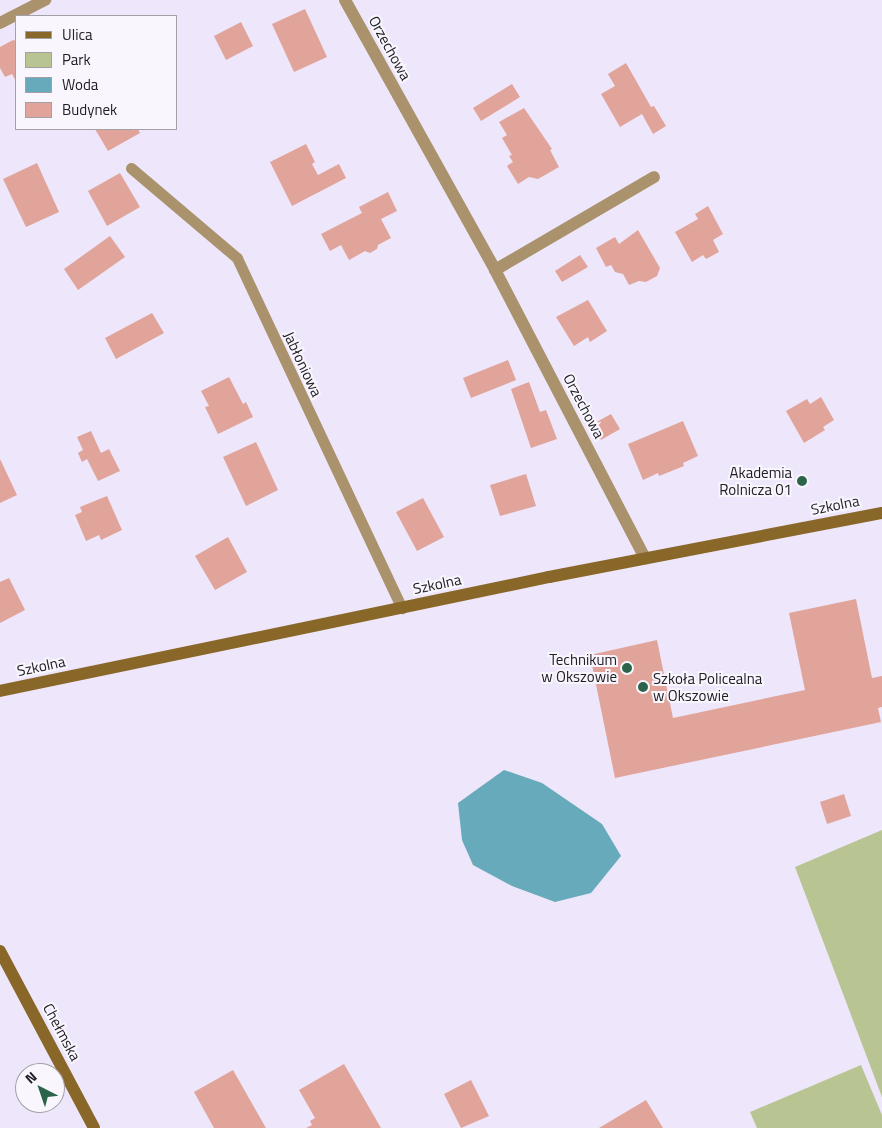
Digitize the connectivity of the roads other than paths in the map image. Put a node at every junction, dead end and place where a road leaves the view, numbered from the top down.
1 (45, 0) edge
2 (345, 0) edge
3 (15, 15) edge
4 (16, 15) edge
5 (0, 23) edge
6 (131, 168) dead end
7 (654, 177) dead end
8 (495, 270) junction
9 (882, 513) edge
10 (645, 558) junction
11 (402, 608) junction
12 (0, 691) edge
13 (0, 951) edge
14 (94, 1128) edge

1 - 4 street
2 - 8 street, Orzechowa
3 - 5 street
6 - 11 lane, Jabłoniowa
7 - 8 street
8 - 10 street, Orzechowa
9 - 10 street, Szkolna
10 - 11 street, Szkolna
11 - 12 street, Szkolna
13 - 14 street, Chełmska

